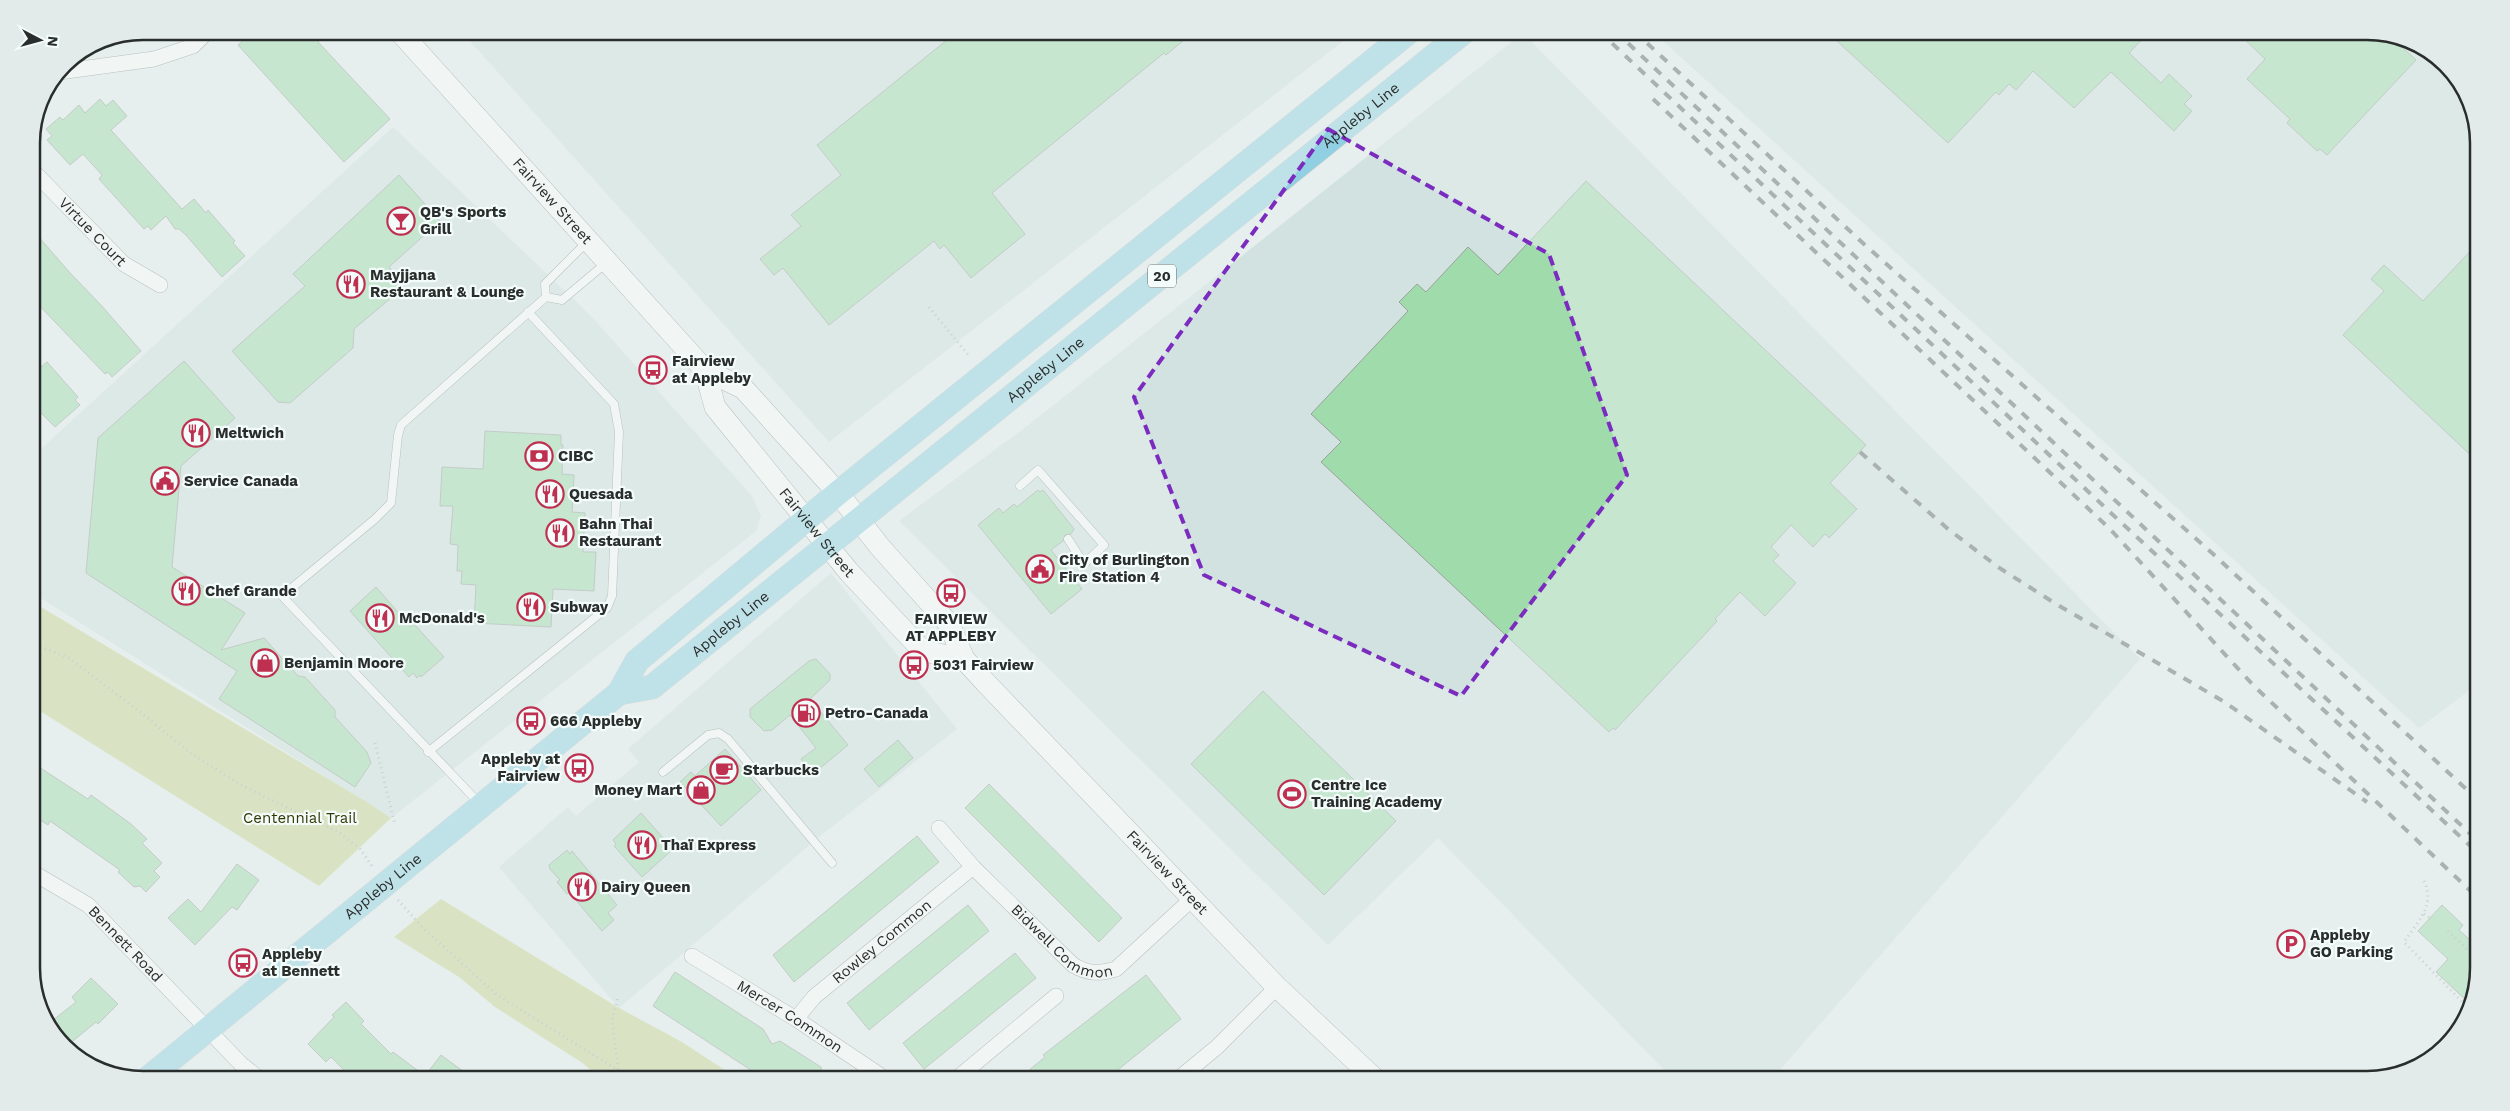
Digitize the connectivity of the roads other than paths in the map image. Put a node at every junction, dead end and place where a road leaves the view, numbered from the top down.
1 (199, 40) edge
2 (407, 40) edge
3 (1399, 40) edge
4 (1454, 40) edge
5 (74, 67) edge
6 (40, 177) edge
7 (588, 242) junction
8 (607, 262) junction
9 (160, 285) dead end
10 (546, 297) junction
11 (528, 312) junction
12 (705, 370) junction
13 (1020, 486) dead end
14 (838, 493) junction
15 (807, 518) junction
16 (859, 520) junction
17 (1068, 539) dead end
18 (828, 546) junction
19 (964, 659) junction
20 (619, 693) junction
21 (428, 752) junction
22 (663, 772) dead end
23 (481, 805) junction
24 (939, 828) dead end
25 (832, 863) dead end
26 (973, 867) junction
27 (40, 877) edge
28 (1193, 898) junction
29 (692, 956) dead end
30 (1277, 987) junction
31 (1056, 996) dead end
32 (796, 1019) junction
33 (207, 1029) junction
34 (1361, 1065) junction
35 (157, 1071) edge
36 (250, 1071) edge
37 (874, 1071) edge
38 (966, 1071) edge
39 (1188, 1071) edge
40 (1354, 1071) edge
41 (1367, 1071) edge

1 - 5 street
2 - 7 street, Fairview Street
3 - 14 main road, Appleby Line / 20
4 - 16 main road, Appleby Line / 20
6 - 9 street, Virtue Court
7 - 8 street, Fairview Street
7 - 10 lane
8 - 10 lane
8 - 12 street, Fairview Street
10 - 11 lane
11 - 21 lane
11 - 21 lane
12 - 14 street, Fairview Street
12 - 15 street, Fairview Street
13 - 17 lane
14 - 15 main road, Appleby Line / 20
14 - 16 street, Fairview Street
15 - 18 street, Fairview Street
15 - 20 main road, Appleby Line
16 - 18 main road, Appleby Line / 20
16 - 19 street, Fairview Street
18 - 19 street, Fairview Street
18 - 20 main road, Appleby Line
19 - 28 street, Fairview Street
20 - 23 main road, Appleby Line
21 - 23 lane
22 - 25 lane
23 - 33 main road, Appleby Line
24 - 26 street, Bidwell Common
26 - 28 street, Bidwell Common
26 - 32 street, Rowley Common
27 - 33 street, Bennett Road
28 - 30 street, Fairview Street
29 - 32 street, Mercer Common
30 - 34 street, Fairview Street
30 - 39 street
31 - 38 street
32 - 37 street, Mercer Common
33 - 35 main road, Appleby Line
33 - 36 street, Bennett Road
34 - 40 lane
34 - 41 street, Fairview Street

